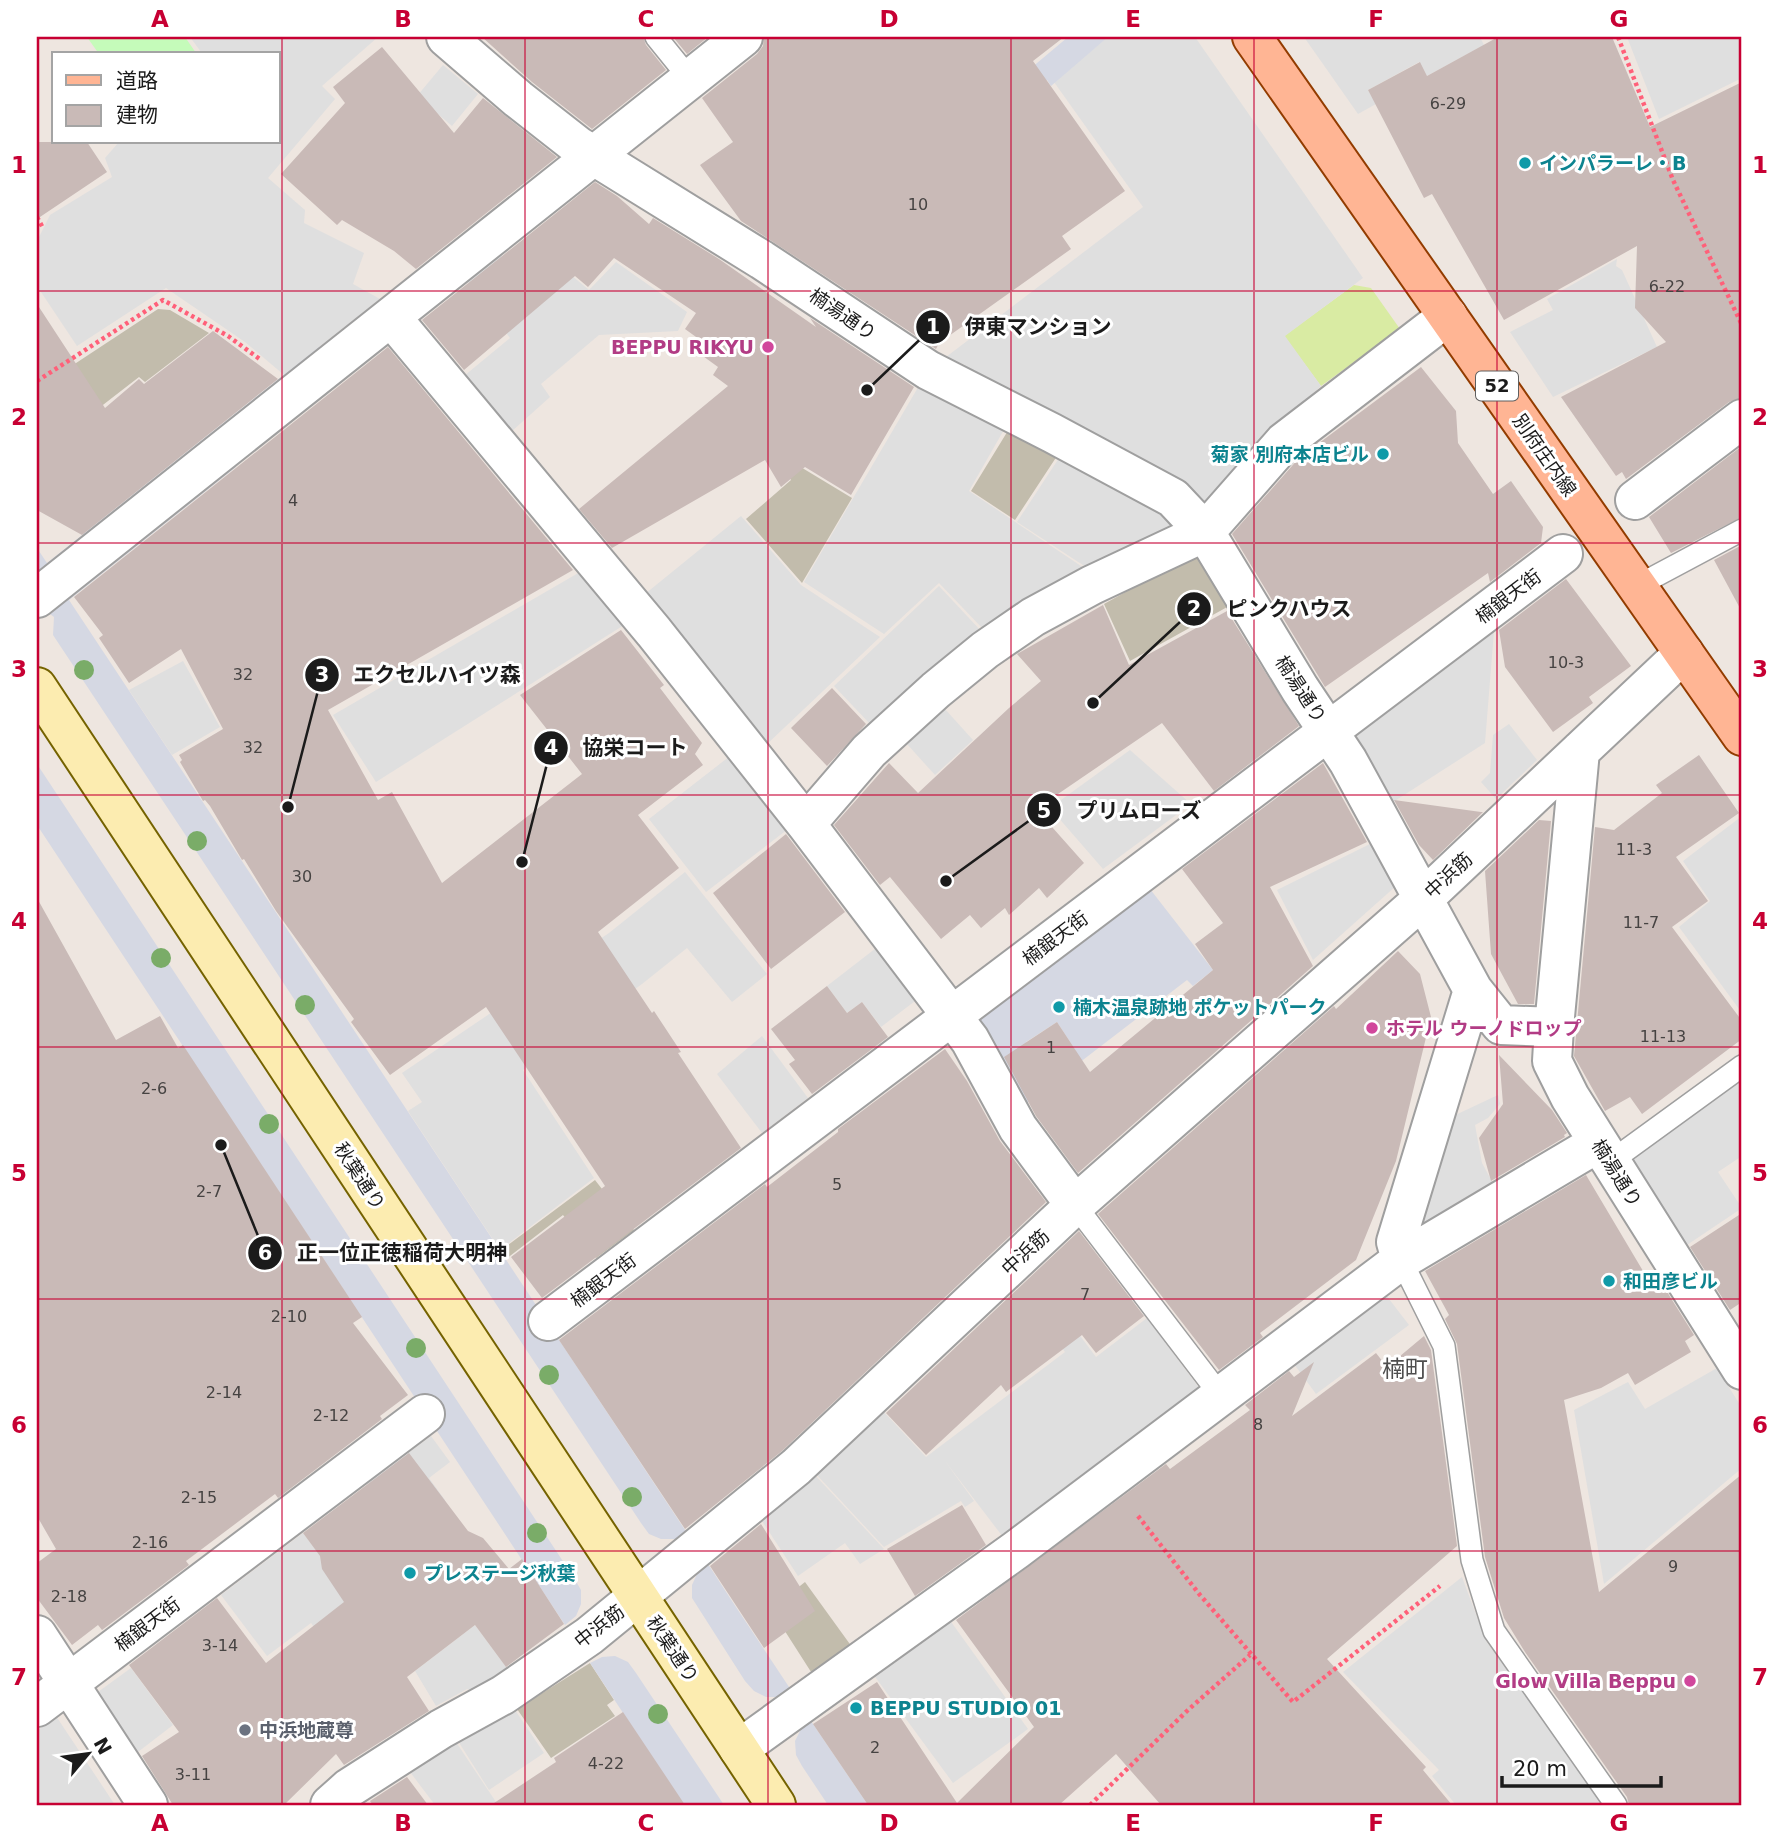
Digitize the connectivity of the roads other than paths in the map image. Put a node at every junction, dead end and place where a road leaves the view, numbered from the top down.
1 (446, 37) edge
2 (656, 37) edge
3 (743, 37) edge
4 (1252, 37) edge
5 (690, 79) junction
6 (594, 155) junction
7 (1448, 316) junction
8 (391, 317) junction
9 (1742, 419) edge
10 (1635, 500) dead end
11 (1742, 530) edge
12 (1205, 532) junction
13 (1563, 554) dead end
14 (1637, 586) junction
15 (37, 598) edge
16 (1684, 653) junction
17 (37, 687) edge
18 (1328, 732) junction
19 (1742, 736) edge
20 (1580, 751) junction
21 (806, 824) junction
22 (1423, 899) junction
23 (1473, 990) junction
24 (952, 1017) junction
25 (1554, 1027) junction
26 (1742, 1066) edge
27 (1604, 1152) junction
28 (1075, 1205) junction
29 (1401, 1260) junction
30 (548, 1321) dead end
31 (1742, 1370) edge
32 (1221, 1396) junction
33 (425, 1413) dead end
34 (637, 1596) junction
35 (37, 1635) edge
36 (68, 1683) junction
37 (37, 1707) edge
38 (739, 1749) junction
39 (148, 1805) edge
40 (331, 1805) edge
41 (776, 1805) edge
42 (1616, 1805) edge

1 - 6 street, 楠湯通り
2 - 5 lane
3 - 5 street
4 - 7 main road, 別府庄内線 / 52
5 - 6 street
6 - 8 street
6 - 12 street, 楠湯通り
7 - 12 street
7 - 14 main road, 別府庄内線 / 52
8 - 15 street
8 - 21 street
9 - 10 street
11 - 14 lane
12 - 18 street, 楠湯通り
12 - 21 street
13 - 18 street, 楠銀天街
14 - 16 main road, 別府庄内線 / 52
16 - 19 main road, 別府庄内線 / 52
16 - 20 street, 中浜筋
17 - 34 street, 秋葉通り
18 - 22 street, 楠湯通り
18 - 24 street, 楠銀天街
20 - 22 street, 中浜筋
20 - 25 street
21 - 24 street
22 - 23 street, 楠湯通り
22 - 28 street, 中浜筋
23 - 25 street, 楠湯通り
23 - 29 street
24 - 28 street
24 - 30 street, 楠銀天街
25 - 27 street, 楠湯通り
26 - 27 lane
27 - 29 street
27 - 31 street, 楠湯通り
28 - 32 lane
28 - 34 street, 中浜筋
29 - 32 street
29 - 42 lane
32 - 38 street
33 - 36 street, 楠銀天街
34 - 38 street, 秋葉通り
34 - 40 street, 中浜筋
35 - 36 street
36 - 37 street, 楠銀天街
36 - 39 street
38 - 41 street, 秋葉通り

